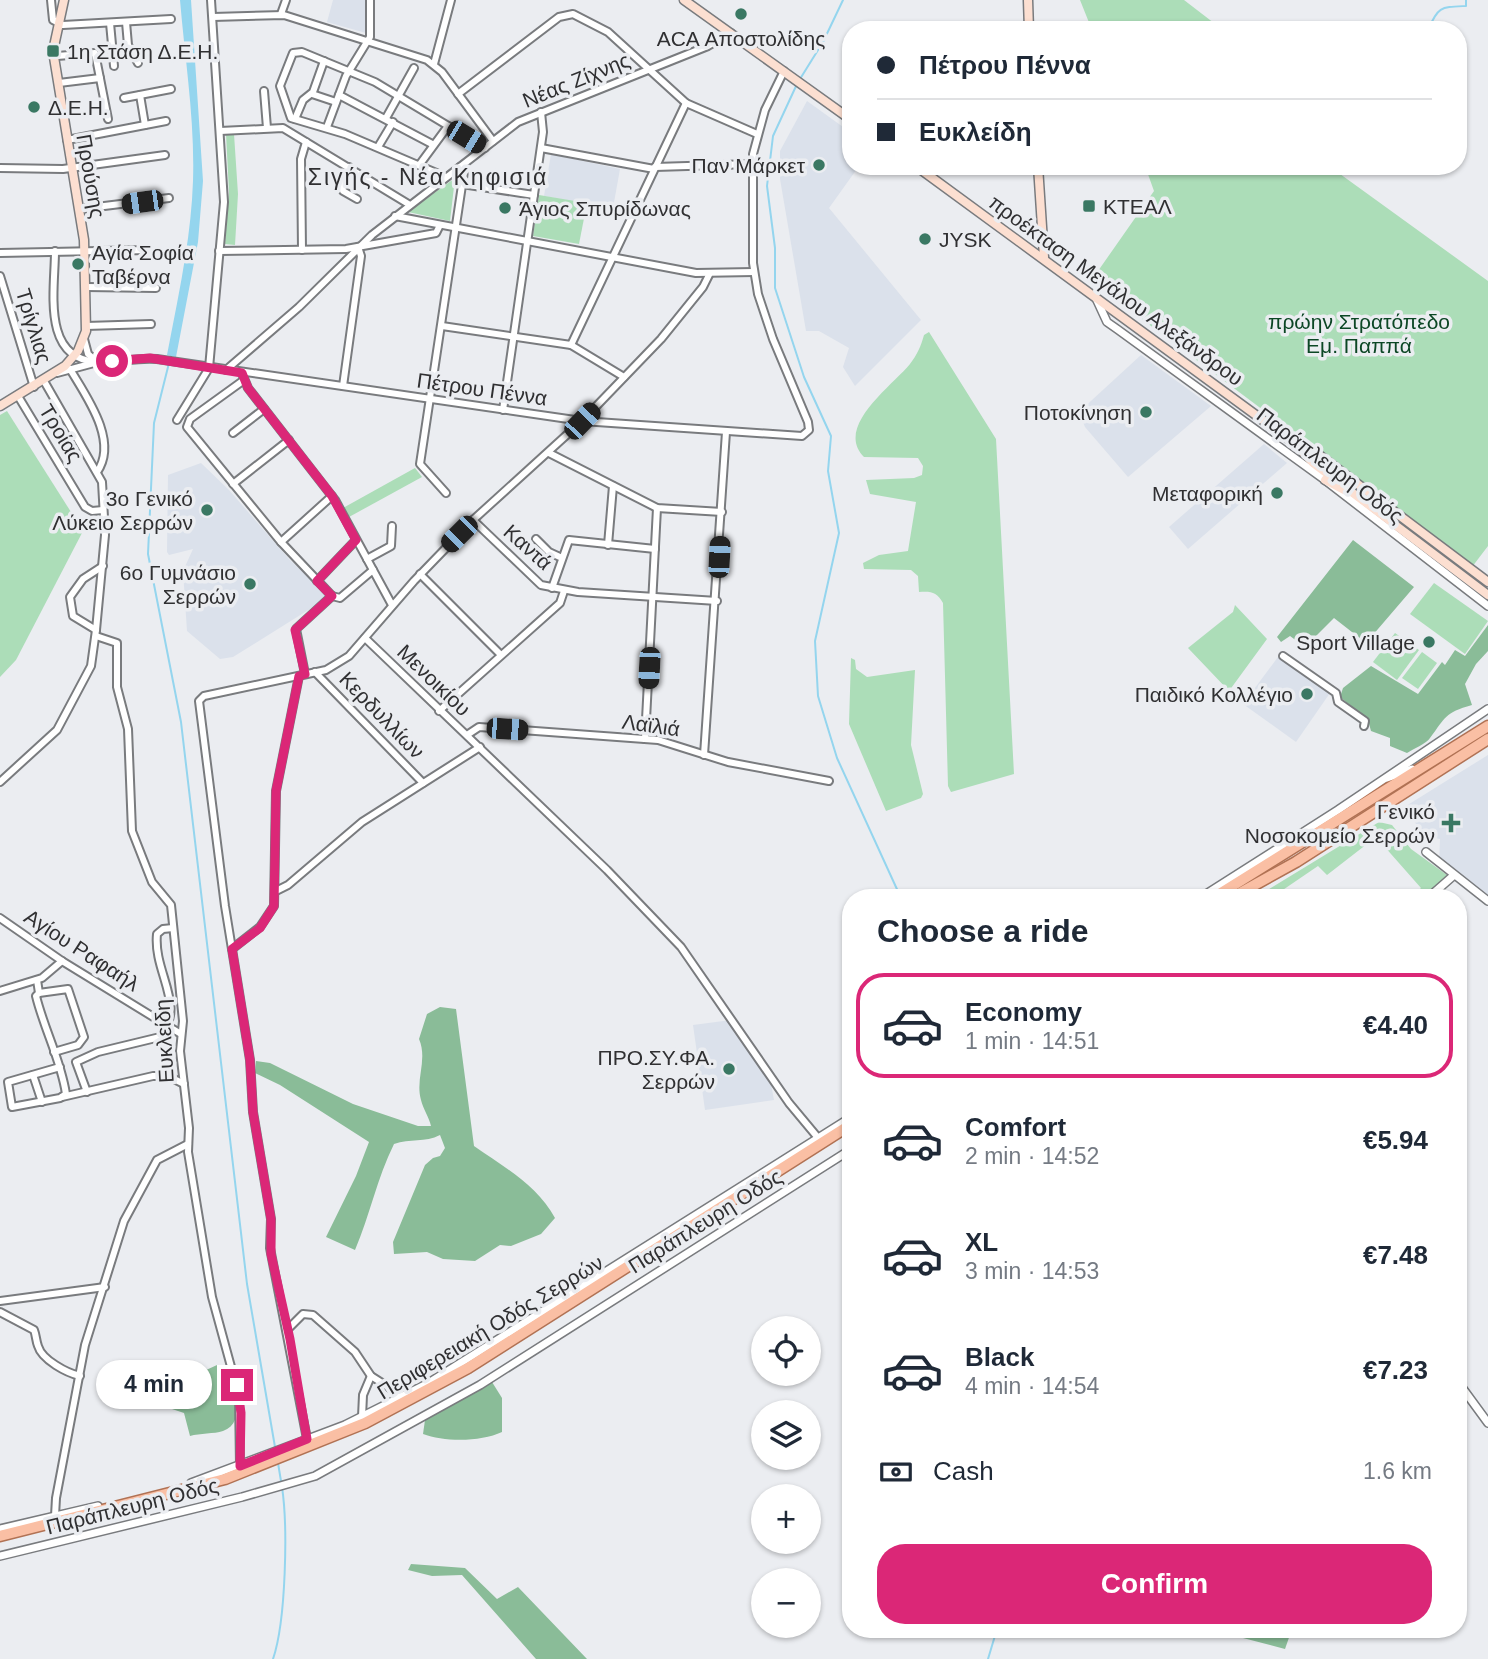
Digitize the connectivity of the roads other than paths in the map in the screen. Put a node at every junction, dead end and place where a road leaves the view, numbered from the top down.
1 (51, 0) edge
2 (64, 0) edge
3 (211, 0) edge
4 (286, 0) edge
5 (370, 0) edge
6 (451, 0) edge
7 (684, 0) edge
8 (1028, 0) edge
9 (281, 14) junction
10 (213, 17) junction
11 (171, 19) dead end
12 (1029, 21) edge
13 (126, 22) junction
14 (57, 23) junction
15 (110, 23) junction
16 (731, 33) junction
17 (368, 41) junction
18 (57, 56) junction
19 (324, 61) junction
20 (138, 63) dead end
21 (434, 64) junction
22 (114, 66) dead end
23 (414, 68) dead end
24 (649, 70) junction
25 (349, 71) junction
26 (787, 73) junction
27 (100, 78) junction
28 (59, 83) junction
29 (171, 89) dead end
30 (264, 91) dead end
31 (312, 94) junction
32 (458, 94) junction
33 (140, 95) junction
34 (398, 97) junction
35 (124, 98) dead end
36 (337, 99) junction
37 (686, 103) junction
38 (541, 111) junction
39 (842, 113) edge
40 (108, 118) dead end
41 (292, 118) junction
42 (390, 120) junction
43 (166, 121) dead end
44 (145, 125) junction
45 (448, 126) junction
46 (327, 127) junction
47 (267, 128) junction
48 (220, 131) junction
49 (757, 134) junction
50 (67, 140) junction
51 (494, 141) junction
52 (306, 142) junction
53 (432, 144) junction
54 (378, 147) junction
55 (485, 148) junction
56 (541, 148) junction
57 (165, 155) dead end
58 (420, 164) junction
59 (752, 164) junction
60 (349, 167) junction
61 (460, 167) junction
62 (0, 168) edge
63 (71, 168) junction
64 (654, 168) junction
65 (929, 175) edge
66 (1039, 175) edge
67 (446, 177) junction
68 (462, 184) junction
69 (534, 195) junction
70 (169, 198) dead end
71 (357, 199) dead end
72 (410, 205) junction
73 (79, 209) junction
74 (395, 216) junction
75 (440, 225) junction
76 (456, 228) junction
77 (527, 242) junction
78 (358, 247) junction
79 (85, 250) junction
80 (150, 250) dead end
81 (302, 250) junction
82 (55, 251) junction
83 (219, 251) junction
84 (0, 253) edge
85 (1044, 257) junction
86 (611, 258) junction
87 (754, 272) junction
88 (709, 275) junction
89 (0, 276) edge
90 (87, 287) junction
91 (156, 288) dead end
92 (1094, 294) junction
93 (151, 324) dead end
94 (86, 326) junction
95 (442, 326) junction
96 (514, 337) junction
97 (84, 339) junction
98 (571, 345) junction
99 (75, 355) junction
100 (95, 362) junction
101 (104, 362) junction
102 (209, 368) junction
103 (70, 369) junction
104 (226, 370) junction
105 (55, 374) junction
106 (243, 376) junction
107 (624, 377) junction
108 (44, 381) junction
109 (343, 386) junction
110 (34, 387) junction
111 (18, 396) junction
112 (430, 399) junction
113 (0, 406) edge
114 (264, 409) junction
115 (503, 410) junction
116 (177, 420) dead end
117 (582, 421) junction
118 (726, 432) junction
119 (233, 433) dead end
120 (289, 440) junction
121 (1294, 443) junction
122 (549, 453) junction
123 (97, 472) junction
124 (1325, 480) junction
125 (233, 484) junction
126 (613, 485) junction
127 (446, 493) dead end
128 (332, 496) junction
129 (1366, 501) junction
130 (657, 508) junction
131 (103, 510) junction
132 (722, 512) junction
133 (473, 520) junction
134 (392, 526) dead end
135 (536, 539) dead end
136 (356, 540) junction
137 (281, 542) junction
138 (608, 545) junction
139 (655, 549) junction
140 (562, 558) junction
141 (367, 559) junction
142 (103, 566) junction
143 (373, 570) junction
144 (420, 574) junction
145 (317, 581) junction
146 (1488, 582) edge
147 (552, 588) junction
148 (564, 590) junction
149 (1488, 595) edge
150 (332, 596) junction
151 (653, 596) junction
152 (717, 601) junction
153 (392, 605) junction
154 (1488, 606) edge
155 (96, 633) junction
156 (365, 638) junction
157 (501, 655) junction
158 (1283, 656) dead end
159 (315, 672) junction
160 (302, 675) junction
161 (1488, 709) edge
162 (439, 711) junction
163 (1364, 726) dead end
164 (1488, 726) edge
165 (467, 735) junction
166 (645, 739) junction
167 (1488, 739) edge
168 (480, 747) junction
169 (1451, 752) junction
170 (704, 755) junction
171 (1383, 778) junction
172 (829, 781) dead end
173 (0, 782) edge
174 (423, 783) junction
175 (1390, 797) junction
176 (1426, 852) dead end
177 (1453, 876) junction
178 (1214, 889) edge
179 (1229, 889) edge
180 (1256, 889) edge
181 (1438, 889) edge
182 (276, 891) junction
183 (1488, 901) edge
184 (0, 918) edge
185 (173, 928) junction
186 (232, 949) junction
187 (62, 961) junction
188 (37, 980) junction
189 (0, 991) edge
190 (39, 993) junction
191 (167, 1025) junction
192 (181, 1034) junction
193 (54, 1052) junction
194 (60, 1067) junction
195 (33, 1075) junction
196 (184, 1084) junction
197 (87, 1092) junction
198 (62, 1097) junction
199 (42, 1102) junction
200 (842, 1123) edge
201 (842, 1130) edge
202 (818, 1139) junction
203 (188, 1144) junction
204 (842, 1155) edge
205 (105, 1287) junction
206 (0, 1301) edge
207 (0, 1312) edge
208 (288, 1329) junction
209 (80, 1376) junction
210 (371, 1376) junction
211 (1467, 1394) edge
212 (404, 1396) junction
213 (362, 1418) junction
214 (1488, 1423) edge
215 (307, 1439) junction
216 (291, 1450) junction
217 (240, 1466) junction
218 (55, 1516) junction
219 (0, 1528) edge
220 (0, 1536) edge
221 (0, 1556) edge

1 - 14 street
2 - 14 main road, Προύσης
3 - 10 street
4 - 9 street
5 - 17 street
6 - 21 street
7 - 16 main road
8 - 12 main road
9 - 10 street
9 - 17 street
10 - 48 street
11 - 13 street
13 - 15 street
13 - 20 street
14 - 15 street
14 - 18 main road, Προύσης
15 - 22 street
16 - 24 street, Νέας Ζίχνης
16 - 26 main road
17 - 21 street
17 - 25 street
18 - 27 street
18 - 28 main road, Προύσης
19 - 25 street
19 - 31 street
19 - 41 street
21 - 32 street
23 - 34 street
24 - 32 street
24 - 37 street
24 - 38 street, Νέας Ζίχνης
25 - 34 street
25 - 36 street
26 - 39 main road
26 - 49 street
27 - 28 street
27 - 40 street
28 - 50 main road, Προύσης
29 - 33 street
30 - 47 street
31 - 36 street
31 - 41 street
32 - 51 street
33 - 35 street
33 - 44 street
34 - 42 street
34 - 45 street
36 - 42 street
36 - 46 street
37 - 49 street
37 - 64 street
38 - 51 street, Νέας Ζίχνης
38 - 56 street
41 - 46 street
42 - 53 street
42 - 54 street
43 - 44 street
44 - 50 street
45 - 53 street
45 - 55 street
46 - 54 street
47 - 48 street
47 - 52 street
48 - 83 street
49 - 59 street
50 - 63 main road, Προύσης
51 - 55 street, Νέας Ζίχνης
52 - 60 street
52 - 81 street
53 - 58 street
54 - 58 street
55 - 61 street, Νέας Ζίχνης
56 - 64 street
56 - 69 street
57 - 63 street
58 - 67 street
59 - 64 street
59 - 87 street
60 - 71 street
60 - 72 street
61 - 67 street, Νέας Ζίχνης
61 - 68 street
62 - 63 street
63 - 73 main road, Προύσης
64 - 86 street
65 - 85 main road, προέκταση Μεγάλου Αλεξάνδρου
66 - 85 main road
67 - 72 street, Νέας Ζίχνης
68 - 69 street
68 - 76 street
69 - 77 street
70 - 73 street
72 - 74 street, Νέας Ζίχνης
73 - 79 main road, Προύσης
74 - 75 street
74 - 78 street, Νέας Ζίχνης
75 - 76 street
75 - 78 street
76 - 77 street
76 - 95 street
77 - 86 street
77 - 96 street
78 - 81 street
78 - 104 street, Νέας Ζίχνης
78 - 109 street
79 - 80 street
79 - 82 street
79 - 90 main road, Προύσης
81 - 83 street
82 - 84 street
82 - 99 street
83 - 102 street
85 - 92 main road, προέκταση Μεγάλου Αλεξάνδρου
86 - 88 street
86 - 98 street
87 - 88 street
87 - 118 street, Πέτρου Πέννα
88 - 107 street
89 - 110 street, Τρίγλιας
90 - 91 street
90 - 94 main road, Προύσης
92 - 121 main road, προέκταση Μεγάλου Αλεξάνδρου
92 - 124 street, Παράπλευρη Οδός
93 - 94 street
94 - 97 main road, Προύσης
95 - 96 street
95 - 112 street
96 - 98 street
96 - 115 street
97 - 99 main road, Προύσης
97 - 101 street
98 - 107 street
99 - 100 street
99 - 105 main road, Προύσης
100 - 101 street, Πέτρου Πέννα
100 - 103 street
101 - 102 street, Πέτρου Πέννα
102 - 104 street, Πέτρου Πέννα
102 - 116 street
103 - 105 street
103 - 123 street
104 - 106 street, Πέτρου Πέννα
105 - 108 main road, Προύσης
106 - 109 street, Πέτρου Πέννα
106 - 114 street
106 - 125 street
107 - 117 street
108 - 110 main road, Προύσης
108 - 123 street
109 - 112 street, Πέτρου Πέννα
110 - 111 main road, Προύσης
111 - 113 main road, Προύσης
111 - 131 street, Τροίας
112 - 115 street, Πέτρου Πέννα
112 - 127 street
114 - 119 street
114 - 120 street
115 - 117 street, Πέτρου Πέννα
117 - 118 street, Πέτρου Πέννα
117 - 122 street
118 - 132 street
120 - 125 street
120 - 128 street
121 - 129 main road, προέκταση Μεγάλου Αλεξάνδρου
121 - 146 main road, προέκταση Μεγάλου Αλεξάνδρου
122 - 126 street
122 - 133 street
123 - 131 street
124 - 129 main road
124 - 154 street, Παράπλευρη Οδός
125 - 137 street
126 - 130 street
126 - 138 street
128 - 136 street
128 - 137 street
129 - 149 main road, προέκταση Μεγάλου Αλεξάνδρου
130 - 132 street
130 - 139 street
131 - 142 street
132 - 152 street
133 - 144 street
133 - 147 street, Καντά
134 - 141 street
135 - 140 street
136 - 141 street
136 - 145 street
137 - 145 street
138 - 139 street
138 - 140 street
139 - 151 street
140 - 147 street
141 - 143 street
142 - 155 street
142 - 155 street
143 - 150 street
143 - 153 street
144 - 153 street
144 - 157 street
145 - 150 street
147 - 148 street, Καντά
148 - 151 street, Καντά
148 - 157 street
150 - 160 street
151 - 152 street, Καντά
151 - 166 street
152 - 170 street
153 - 156 street
155 - 173 street
155 - 185 street, Ευκλείδη
156 - 159 street
156 - 162 street, Μενοικίου
157 - 162 street
158 - 163 street
159 - 160 street
159 - 174 street, Κερδυλλίων
160 - 182 street
160 - 186 street
161 - 171 street
162 - 165 street, Μενοικίου
164 - 169 main road
165 - 166 street, Λαϊλιά
165 - 168 street, Μενοικίου
166 - 170 street, Λαϊλιά
167 - 175 main road
168 - 174 street
168 - 202 street, Μενοικίου
169 - 171 street
169 - 175 main road
170 - 172 street, Λαϊλιά
171 - 178 street
174 - 182 street
175 - 179 main road
175 - 180 main road
176 - 177 street
177 - 181 street
177 - 183 street
182 - 186 street
184 - 187 street, Αγίου Ραφαήλ
185 - 191 street
185 - 192 street, Ευκλείδη
186 - 208 street
187 - 188 street
187 - 191 street, Αγίου Ραφαήλ
188 - 189 street
188 - 190 street
190 - 193 street
190 - 193 street
191 - 192 street, Αγίου Ραφαήλ
191 - 197 street
192 - 196 street, Ευκλείδη
193 - 194 street
194 - 195 street
194 - 198 street
195 - 199 street
195 - 199 street
196 - 197 street
196 - 203 street, Ευκλείδη
197 - 198 street
198 - 199 street
200 - 202 street, Παράπλευρη Οδός
201 - 216 main road, Περιφερειακή Οδός Σερρών
202 - 212 street, Παράπλευρη Οδός
203 - 205 street
203 - 217 street, Ευκλείδη
204 - 221 street, Παράπλευρη Οδός
205 - 206 street
205 - 209 street
207 - 209 street
208 - 210 street
208 - 215 street
209 - 218 street
210 - 212 street
210 - 213 street
211 - 214 street
212 - 213 street, Παράπλευρη Οδός
213 - 215 street, Παράπλευρη Οδός
215 - 216 street, Παράπλευρη Οδός
216 - 217 street, Παράπλευρη Οδός
216 - 220 main road, Περιφερειακή Οδός Σερρών
217 - 218 street, Παράπλευρη Οδός
218 - 219 street, Παράπλευρη Οδός

